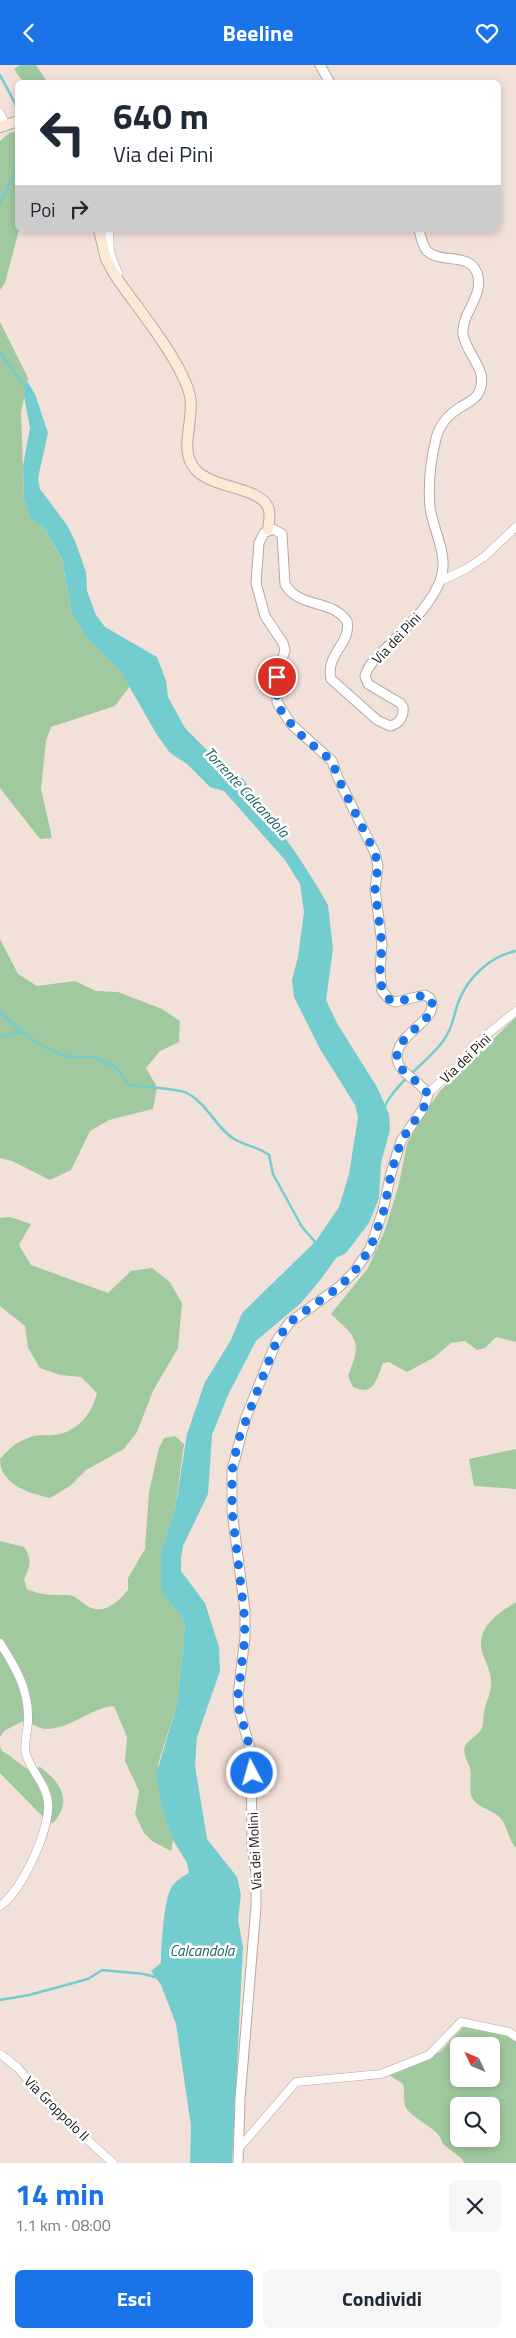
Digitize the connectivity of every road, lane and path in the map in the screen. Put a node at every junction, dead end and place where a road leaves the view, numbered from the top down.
1 (320, 65) edge
2 (328, 80) edge
3 (0, 113) edge
4 (15, 122) edge
5 (3, 126) edge
6 (100, 232) edge
7 (109, 232) edge
8 (420, 232) edge
9 (125, 291) junction
10 (516, 527) edge
11 (268, 530) junction
12 (440, 581) junction
13 (516, 1011) edge
14 (427, 1092) junction
15 (0, 1643) edge
16 (0, 1907) edge
17 (516, 2037) edge
18 (0, 2054) edge
19 (239, 2148) junction
20 (113, 2163) edge
21 (238, 2163) edge

1 - 2 street
3 - 5 street
4 - 5 main road
6 - 9 main road
7 - 9 street
8 - 12 street, Via dei Pini
9 - 11 main road
10 - 12 street
11 - 12 street, Via dei Pini
11 - 14 street, Via dei Pini
13 - 14 street, Via dei Pini
14 - 19 street, Via dei Molini
15 - 16 street
17 - 19 street
18 - 20 street, Via Groppolo II
19 - 21 street, Via dei Molini

